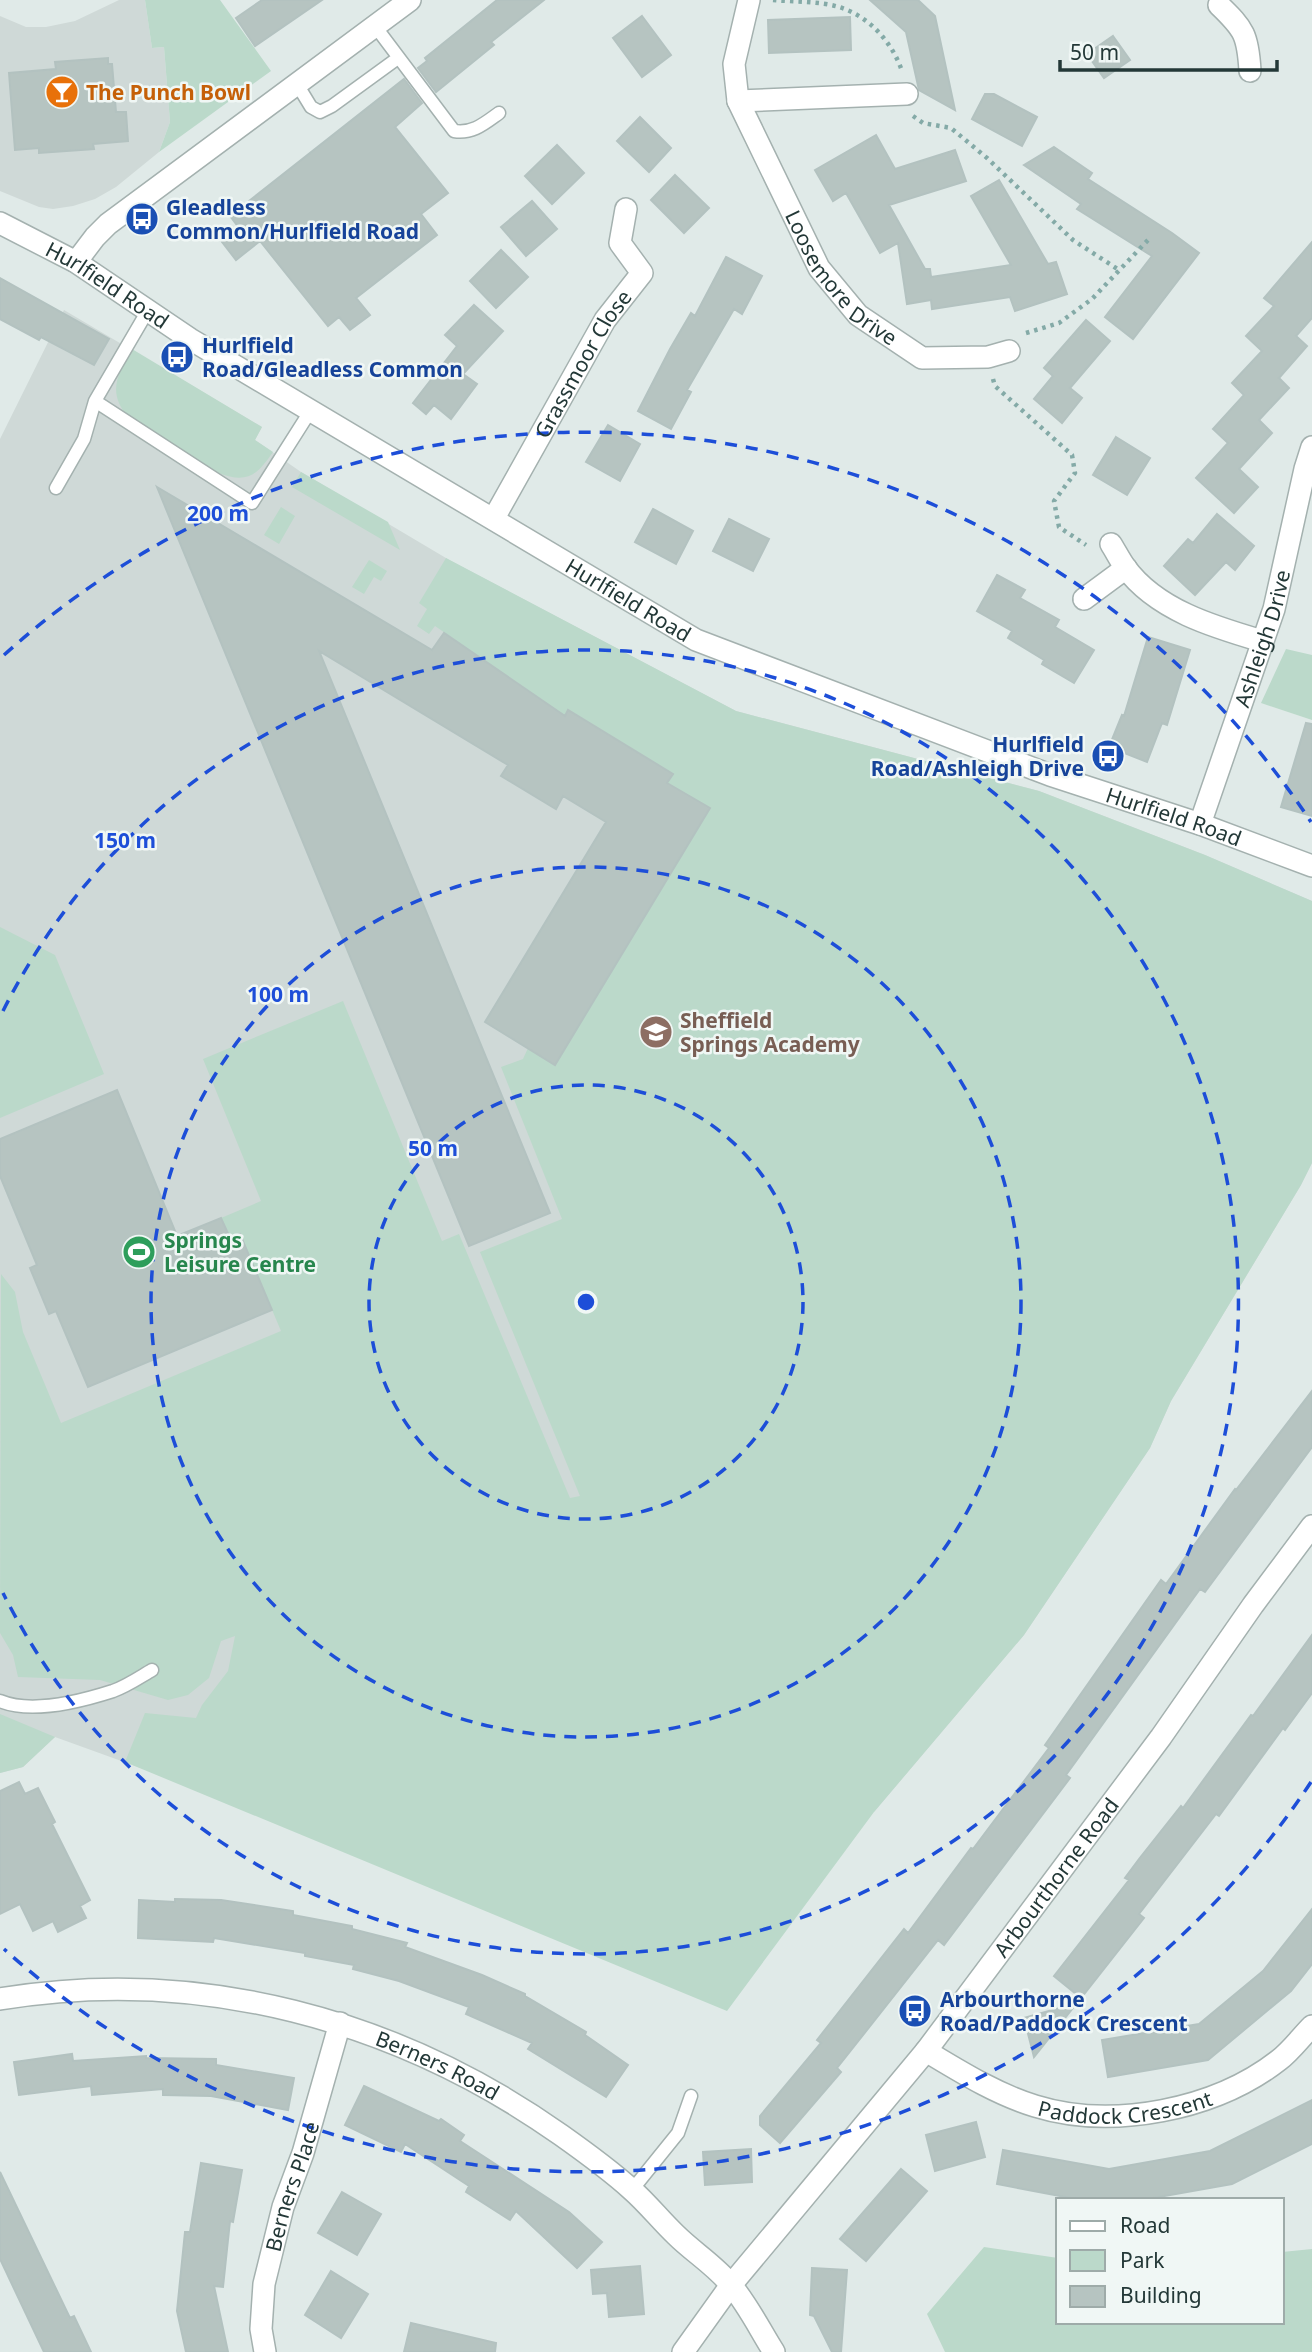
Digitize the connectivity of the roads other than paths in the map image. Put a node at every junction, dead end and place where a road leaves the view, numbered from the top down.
1 (410, 0) edge
2 (749, 0) edge
3 (1219, 2) edge
4 (375, 26) junction
5 (398, 58) junction
6 (1250, 71) dead end
7 (297, 84) junction
8 (907, 94) road end
9 (738, 101) junction
10 (499, 113) dead end
11 (626, 209) dead end
12 (0, 223) edge
13 (76, 262) junction
14 (147, 312) junction
15 (1009, 351) road end
16 (95, 401) junction
17 (311, 410) junction
18 (1312, 447) edge
19 (56, 488) dead end
20 (1305, 501) edge
21 (494, 518) junction
22 (1111, 544) road end
23 (1126, 568) junction
24 (1084, 599) dead end
25 (1262, 641) junction
26 (1200, 824) junction
27 (1312, 866) edge
28 (1312, 1526) edge
29 (152, 1670) dead end
30 (0, 1701) edge
31 (0, 1999) edge
32 (340, 2023) junction
33 (1312, 2026) edge
34 (926, 2051) junction
35 (691, 2096) dead end
36 (632, 2190) junction
37 (731, 2285) junction
38 (265, 2352) edge
39 (683, 2352) edge
40 (774, 2352) edge

1 - 4 street
2 - 9 street, Loosemore Drive
3 - 6 street
4 - 5 lane
4 - 7 street
5 - 7 lane
5 - 10 lane
7 - 13 street
8 - 9 street
9 - 15 street, Loosemore Drive
11 - 21 street, Grassmoor Close
12 - 13 street, Hurlfield Road
13 - 14 street, Hurlfield Road
14 - 16 lane
14 - 17 street, Hurlfield Road
16 - 17 lane
16 - 19 lane
17 - 21 street, Hurlfield Road
18 - 20 street, Ashleigh Drive
20 - 25 street, Ashleigh Drive
21 - 26 street, Hurlfield Road
22 - 23 street
23 - 24 street
23 - 25 street
25 - 26 street, Ashleigh Drive
26 - 27 street, Hurlfield Road
28 - 34 street, Arbourthorne Road
29 - 30 lane
31 - 32 street, Berners Road
32 - 36 street, Berners Road
32 - 38 street, Berners Place
33 - 34 street, Paddock Crescent
34 - 37 street, Arbourthorne Road
35 - 36 lane
36 - 37 street, Berners Road
37 - 39 street, Arbourthorne Road
37 - 40 street, Berners Road

